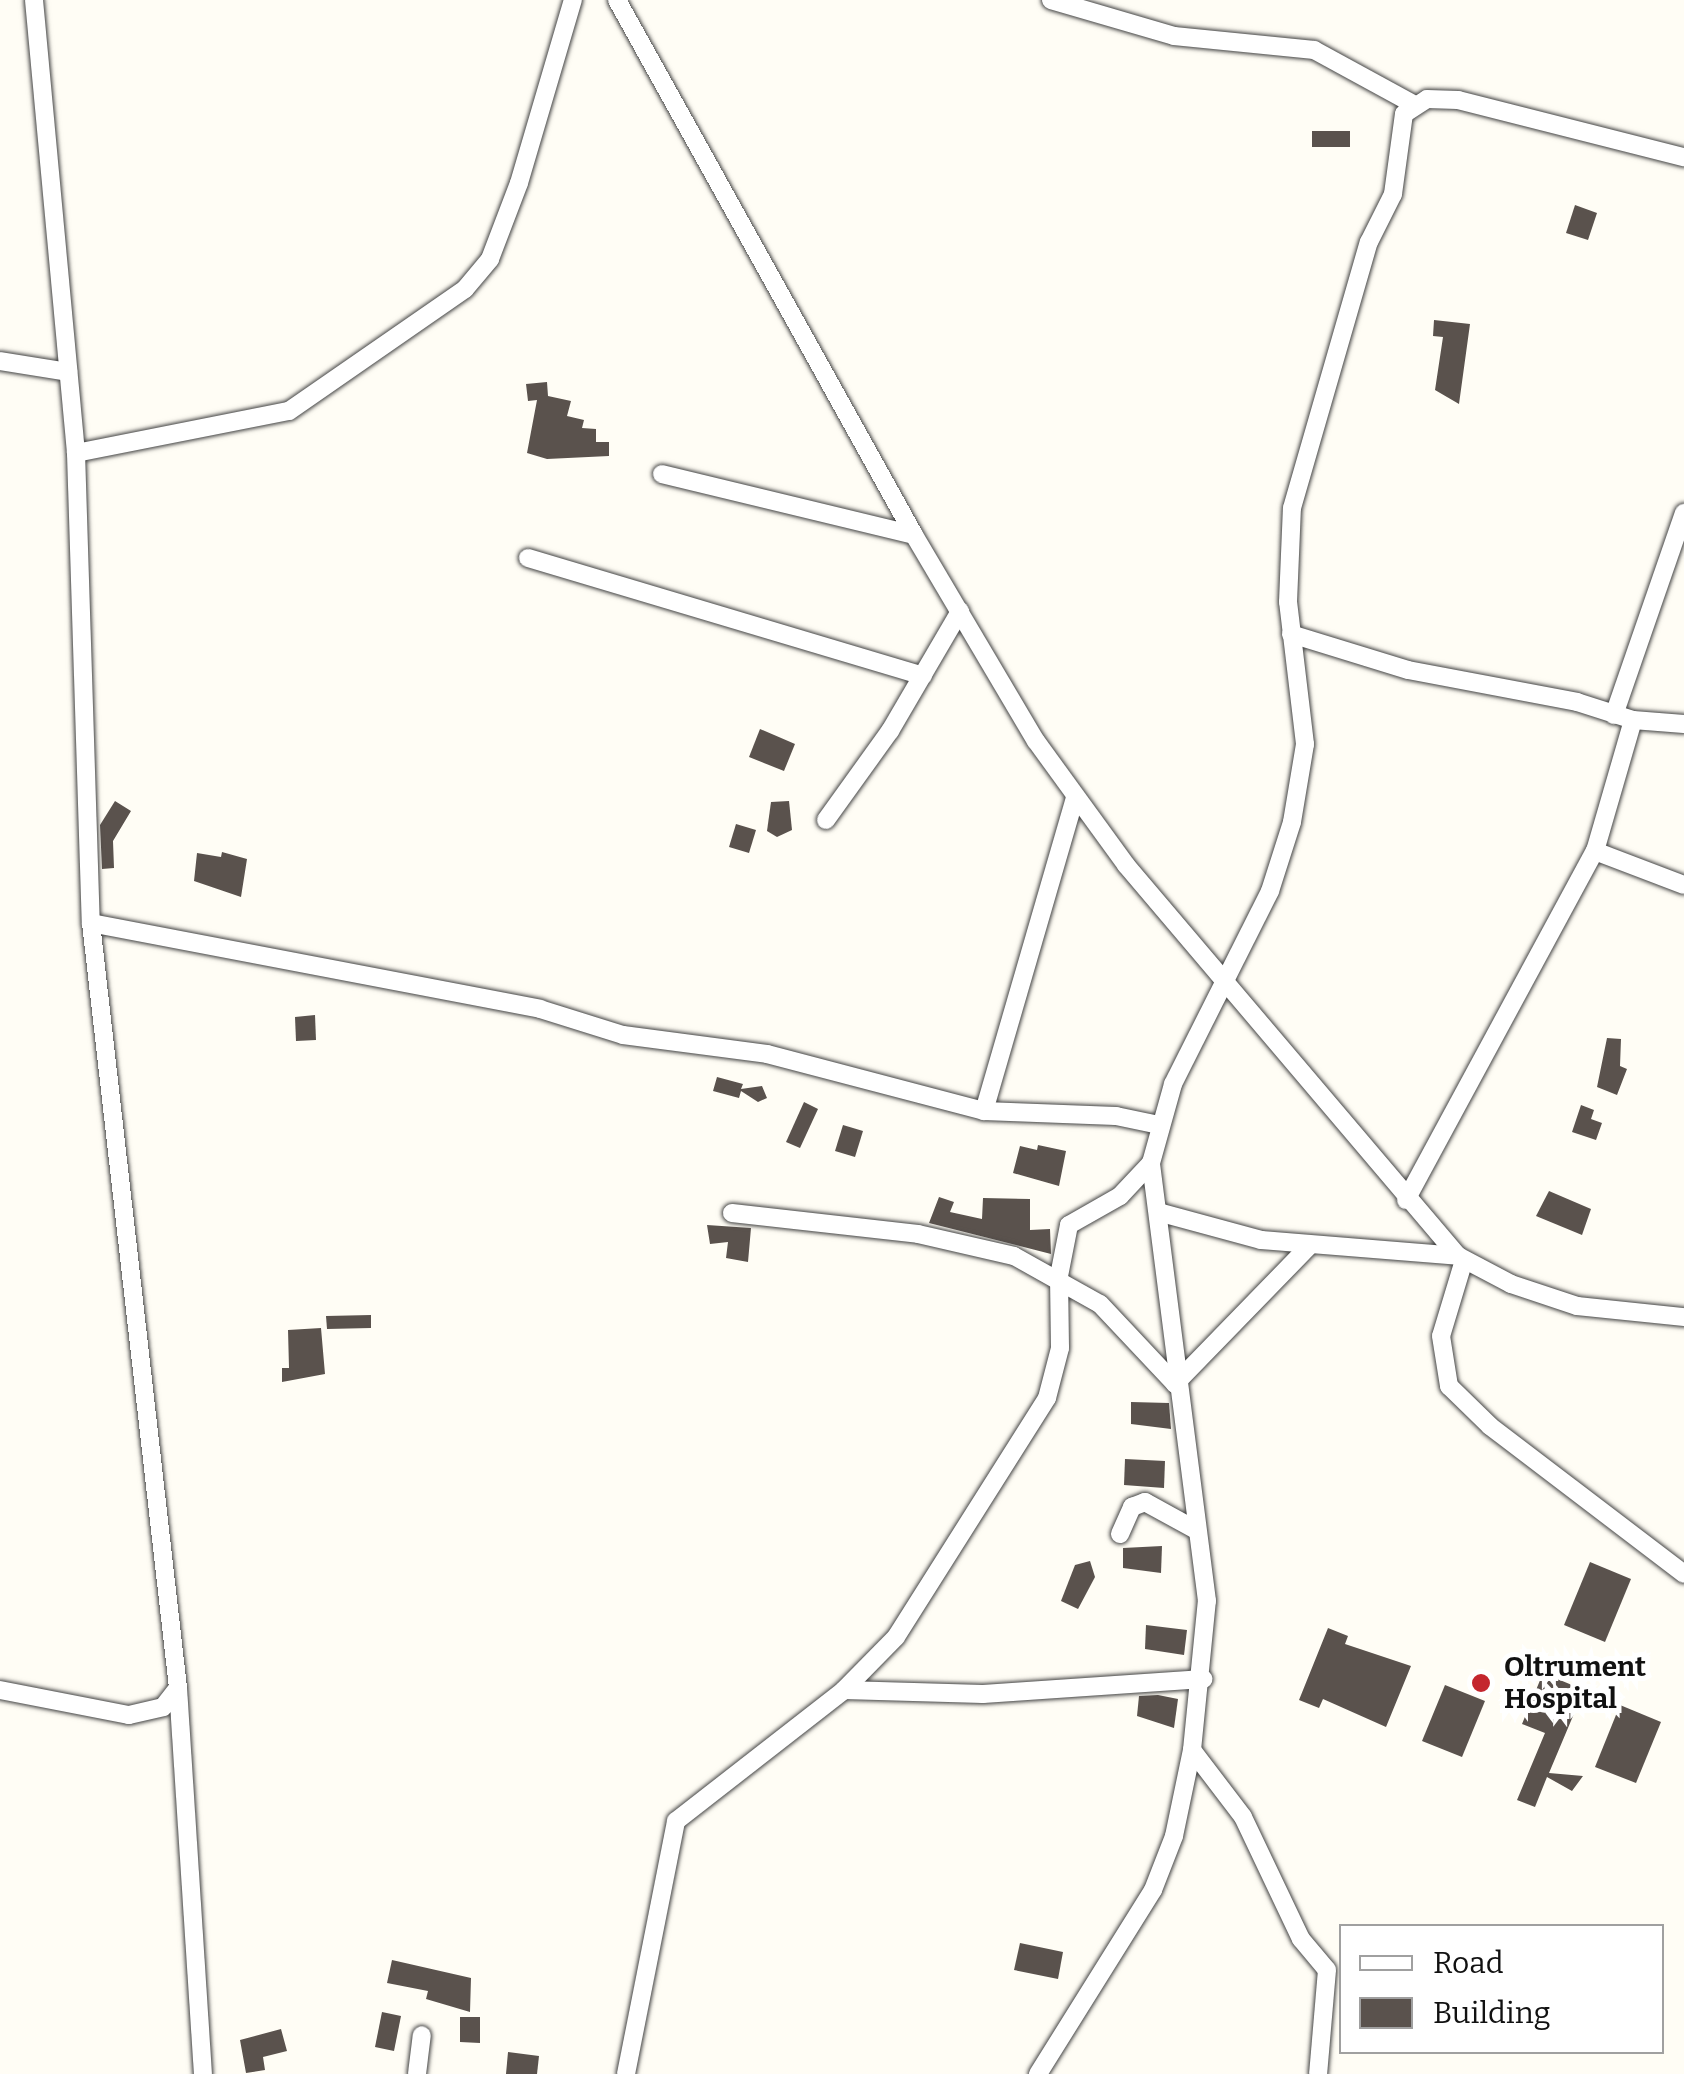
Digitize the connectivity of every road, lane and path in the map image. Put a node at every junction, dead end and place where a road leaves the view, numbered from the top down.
1 (34, 0) edge
2 (573, 0) edge
3 (616, 0) edge
4 (1051, 0) edge
5 (1413, 104) junction
6 (1684, 157) edge
7 (0, 361) edge
8 (68, 372) junction
9 (76, 452) junction
10 (662, 474) dead end
11 (1684, 514) edge
12 (914, 535) junction
13 (528, 558) dead end
14 (960, 612) junction
15 (1291, 634) junction
16 (923, 676) junction
17 (1623, 718) junction
18 (1684, 724) edge
19 (1076, 798) junction
20 (826, 820) dead end
21 (1595, 851) junction
22 (1684, 884) edge
23 (91, 924) junction
24 (1223, 979) junction
25 (984, 1111) junction
26 (1159, 1125) junction
27 (1151, 1162) junction
28 (1406, 1200) junction
29 (1158, 1212) junction
30 (732, 1213) dead end
31 (1308, 1247) junction
32 (1461, 1258) junction
33 (1060, 1276) junction
34 (1684, 1317) edge
35 (1175, 1384) junction
36 (1196, 1530) junction
37 (1120, 1534) dead end
38 (1684, 1574) edge
39 (1202, 1679) junction
40 (178, 1688) junction
41 (0, 1690) edge
42 (844, 1690) junction
43 (1192, 1750) junction
44 (422, 2035) dead end
45 (203, 2074) edge
46 (417, 2074) edge
47 (626, 2074) edge
48 (1038, 2074) edge
49 (1318, 2074) edge

1 - 8 street
2 - 9 street
3 - 12 street
4 - 5 street
5 - 6 street
5 - 15 street
7 - 8 street
8 - 9 street
9 - 23 street
10 - 12 street
11 - 17 street
12 - 14 street
13 - 16 street
14 - 16 street
14 - 19 street
15 - 17 street
15 - 24 street
16 - 20 street
17 - 18 street
17 - 21 street
19 - 24 street
19 - 25 street
21 - 22 street
21 - 28 street
23 - 25 street
23 - 40 street
24 - 26 street
24 - 28 street
25 - 26 street
26 - 27 street
27 - 29 street
27 - 33 street
28 - 32 street
29 - 31 street
29 - 35 street
30 - 33 street
31 - 32 street
31 - 35 street
32 - 34 street
32 - 38 street
33 - 35 street
33 - 42 street
35 - 36 street
36 - 37 street
36 - 39 street
39 - 42 street
39 - 43 street
40 - 41 street
40 - 45 street
42 - 47 street
43 - 48 street
43 - 49 street
44 - 46 street

